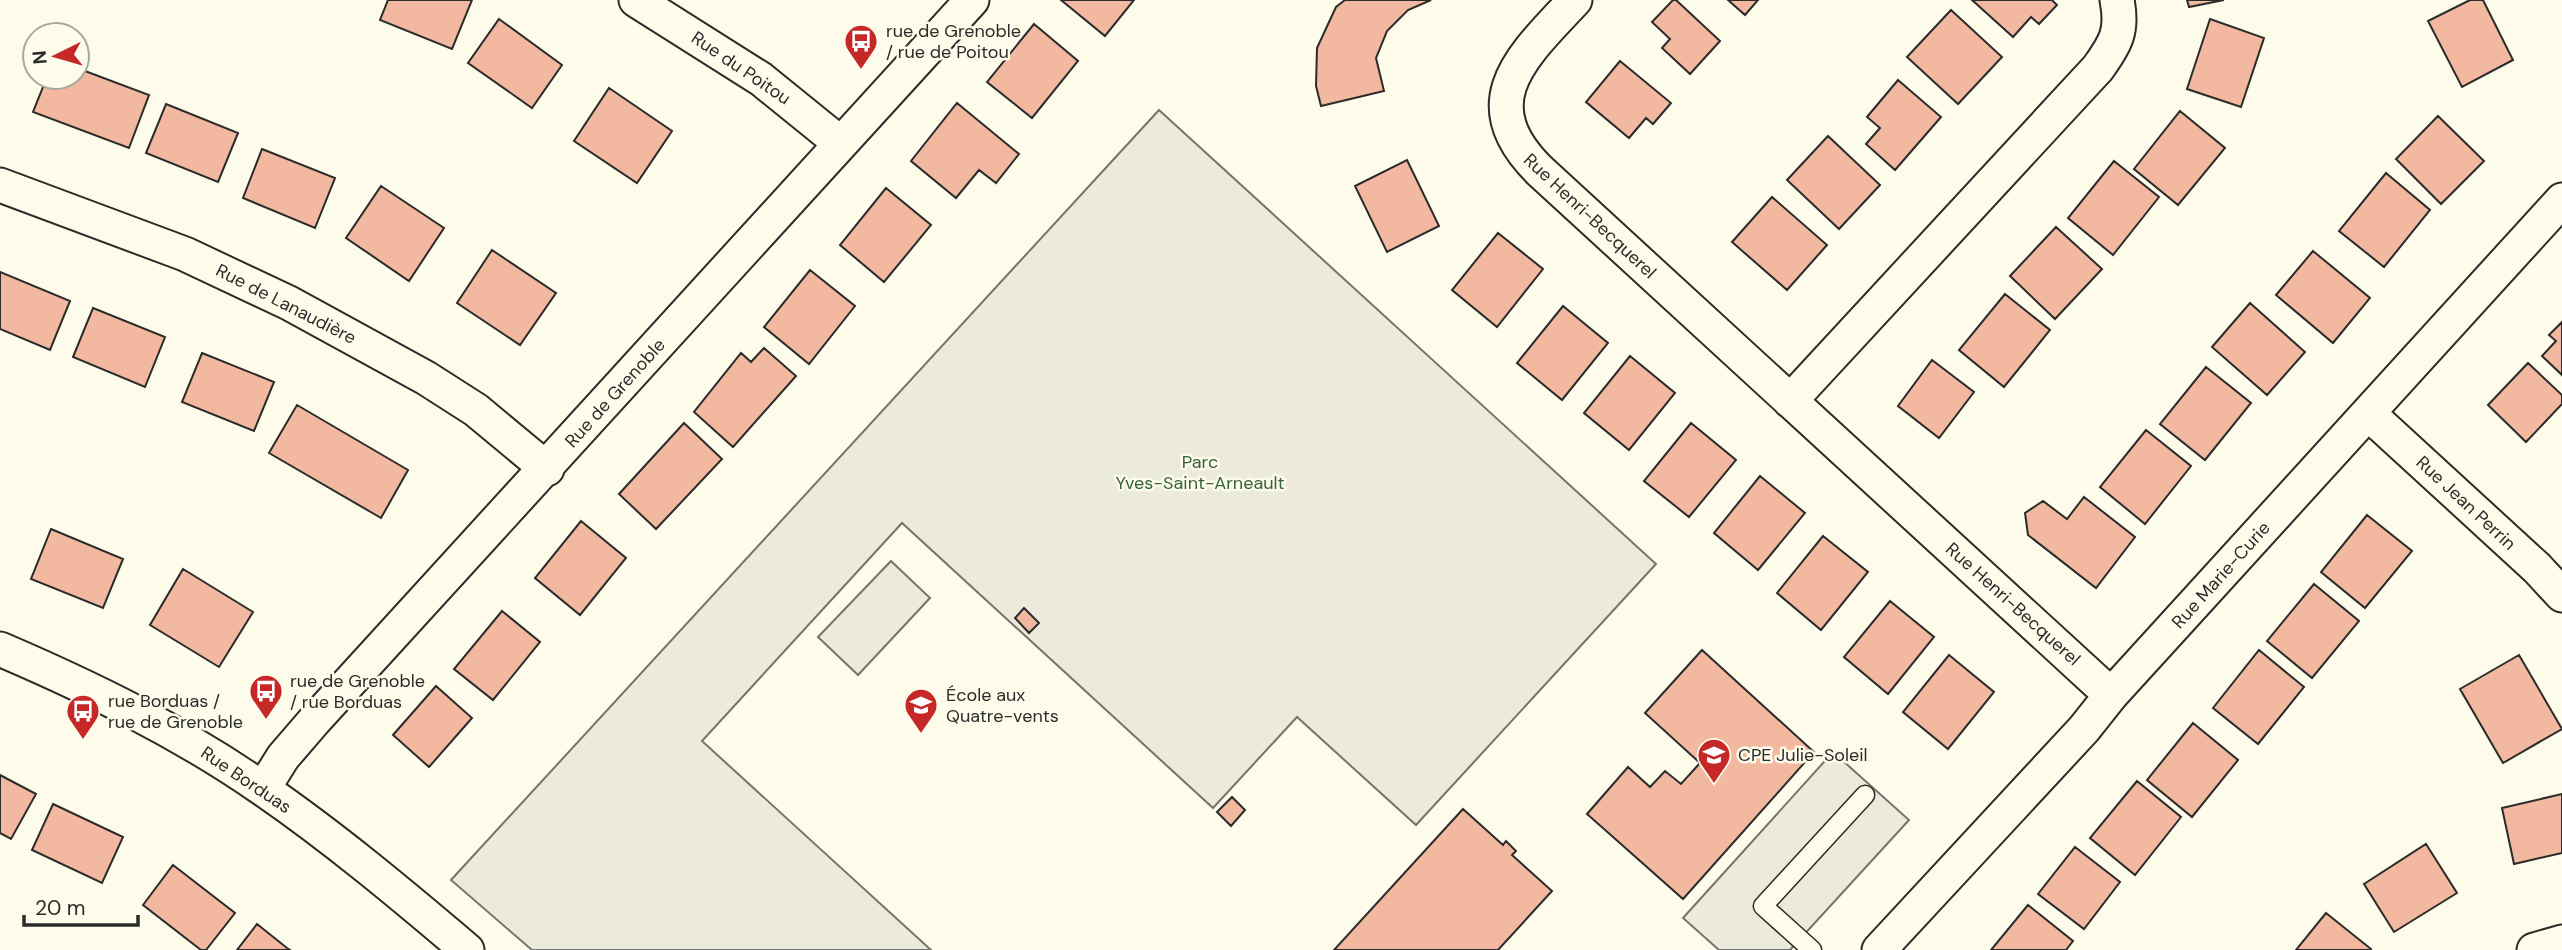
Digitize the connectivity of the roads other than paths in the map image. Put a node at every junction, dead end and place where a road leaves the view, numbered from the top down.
1 (636, 0) edge
2 (972, 0) edge
3 (1575, 0) edge
4 (2118, 0) edge
5 (840, 143) junction
6 (0, 186) edge
7 (2562, 200) edge
8 (1790, 401) junction
9 (2369, 414) junction
10 (547, 469) junction
11 (2562, 595) edge
12 (0, 649) edge
13 (2111, 695) junction
14 (263, 789) junction
15 (1865, 795) dead end
16 (2562, 942) edge
17 (467, 950) edge
18 (1812, 950) edge
19 (1879, 950) edge
20 (2534, 950) edge

1 - 5 street, Rue du Poitou
2 - 5 street, Rue de Grenoble
3 - 8 street, Rue Henri-Becquerel
4 - 8 street
5 - 10 street, Rue de Grenoble
6 - 10 street, Rue de Lanaudière
7 - 9 street, Rue Marie-Curie
8 - 13 street, Rue Henri-Becquerel
9 - 11 street, Rue Jean Perrin
9 - 13 street, Rue Marie-Curie
10 - 14 street, Rue de Grenoble
12 - 14 street, Rue Borduas
13 - 19 street, Rue Marie-Curie
14 - 17 street, Rue Borduas
15 - 18 lane
16 - 20 street

